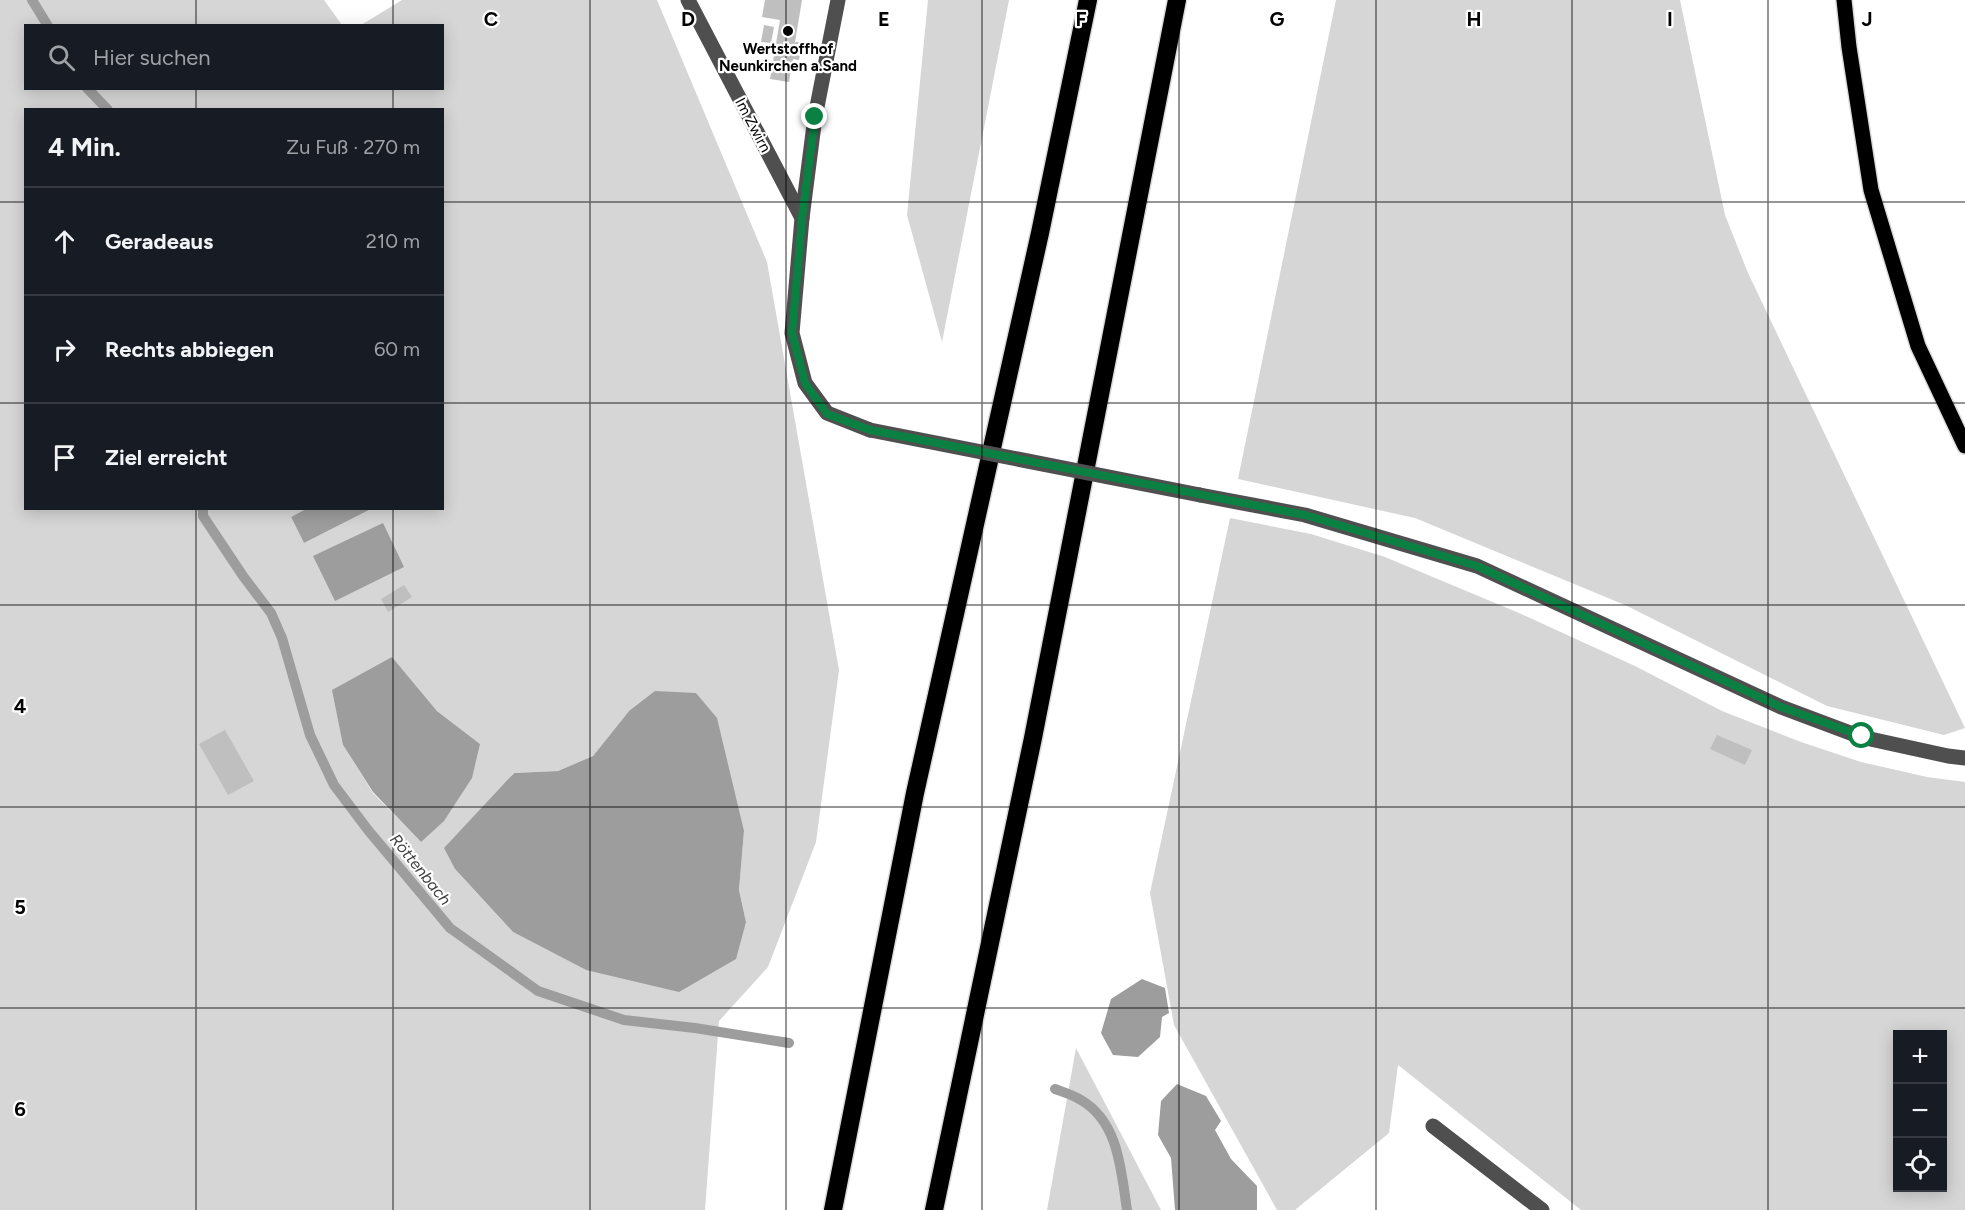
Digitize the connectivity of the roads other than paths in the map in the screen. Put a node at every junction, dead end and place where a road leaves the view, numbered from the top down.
1 (688, 0) edge
2 (838, 0) edge
3 (1088, 0) edge
4 (1177, 0) edge
5 (1844, 0) edge
6 (802, 218) junction
7 (1965, 446) edge
8 (1965, 758) edge
9 (1433, 1126) dead end
10 (833, 1210) edge
11 (934, 1210) edge
12 (1542, 1210) edge

1 - 6 street, Im Zwirn
2 - 6 street
3 - 10 highway
4 - 11 highway
5 - 7 main road
6 - 8 street, bridge
9 - 12 street

